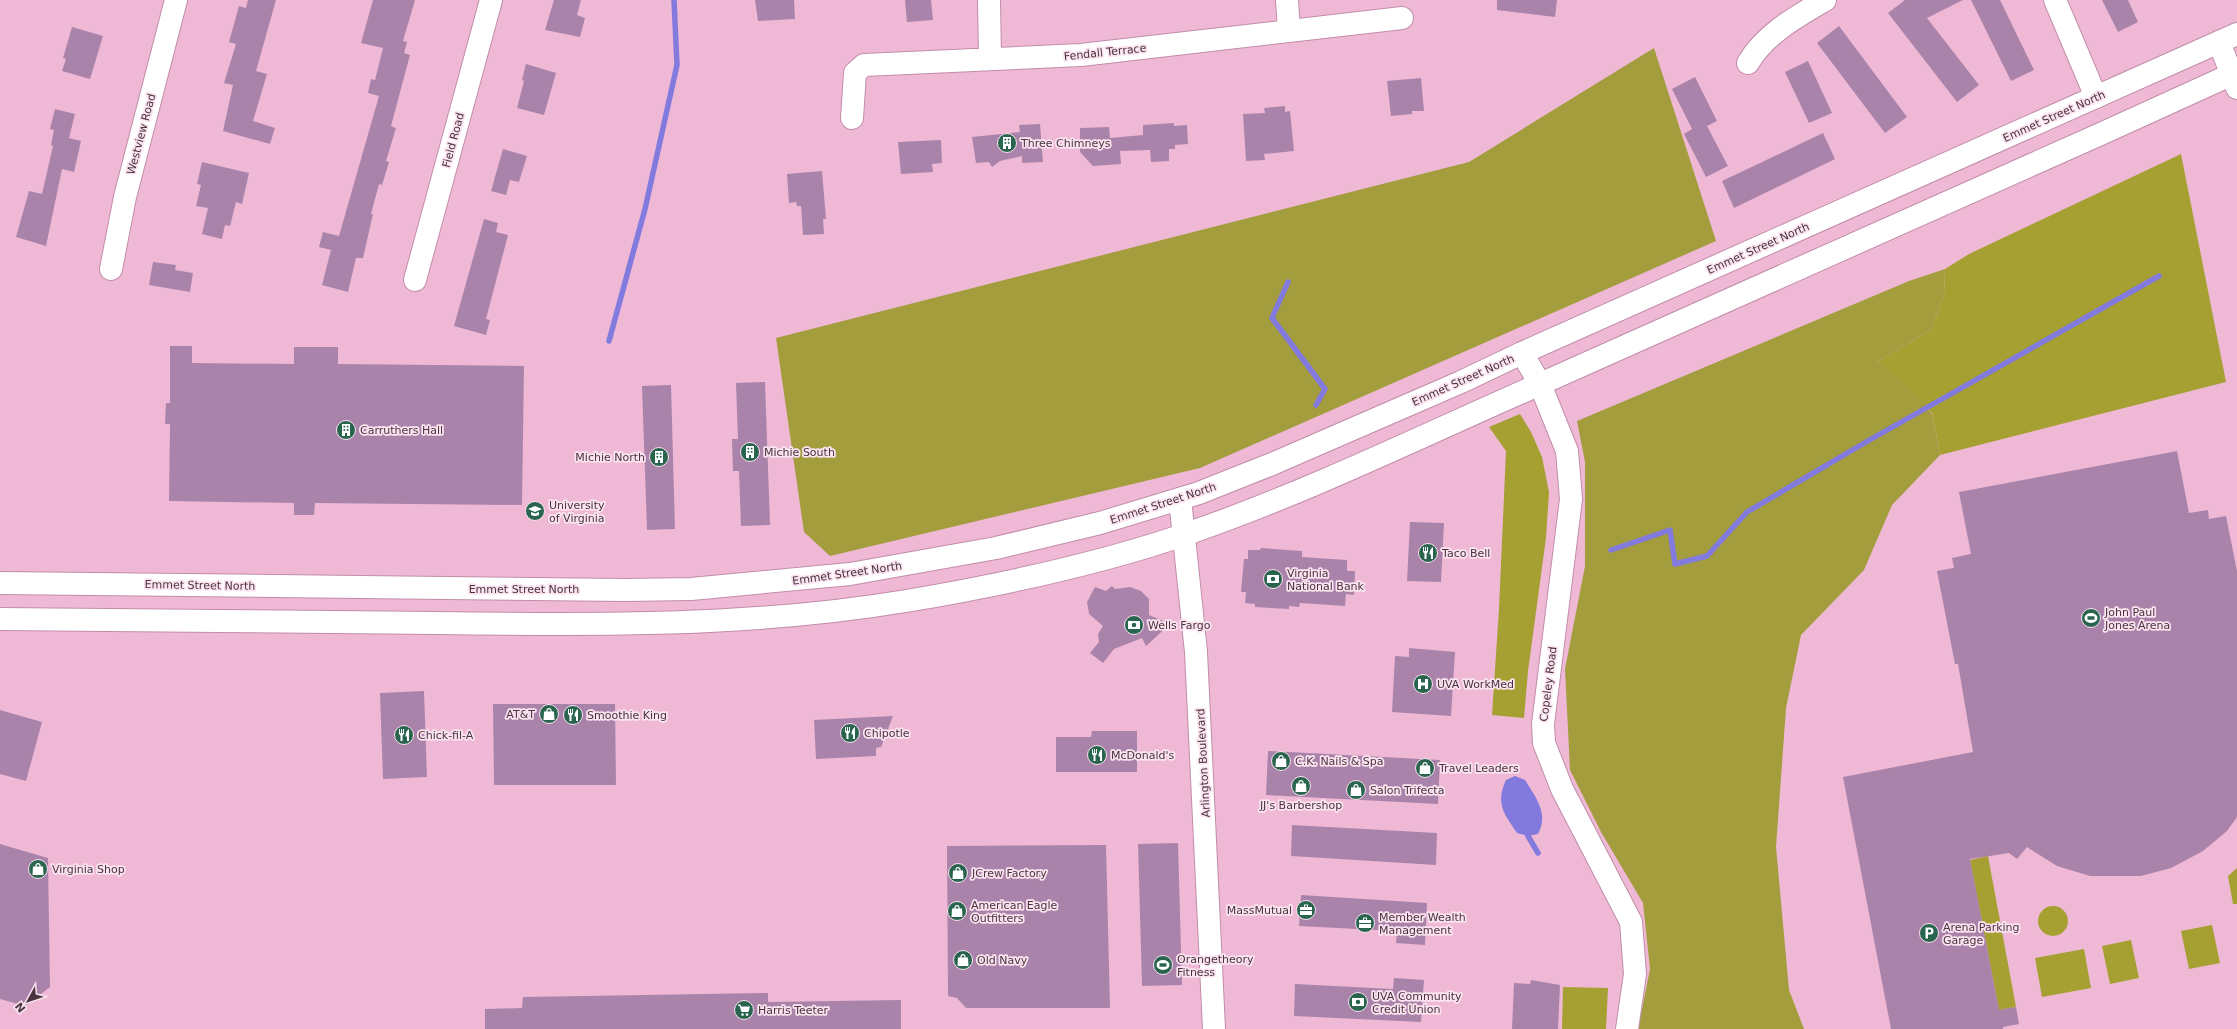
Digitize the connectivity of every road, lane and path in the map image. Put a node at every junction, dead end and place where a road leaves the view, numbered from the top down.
1 (176, 0) edge
2 (491, 0) edge
3 (989, 0) edge
4 (1288, 0) edge
5 (1825, 0) edge
6 (2055, 0) edge
7 (1402, 18) dead end
8 (1289, 31) junction
9 (2228, 38) edge
10 (990, 58) junction
11 (1748, 64) dead end
12 (2236, 78) edge
13 (2096, 97) junction
14 (852, 118) dead end
15 (111, 269) dead end
16 (415, 280) dead end
17 (1522, 353) junction
18 (1540, 384) junction
19 (1180, 499) junction
20 (1184, 535) junction
21 (0, 583) edge
22 (0, 619) edge
23 (1214, 1029) edge
24 (1627, 1029) edge

1 - 15 main road, Westview Road
2 - 16 main road, Field Road
3 - 10 main road
4 - 8 main road
5 - 11 main road
6 - 13 main road
7 - 8 main road, Fendall Terrace
8 - 10 main road, Fendall Terrace
9 - 12 main road
9 - 13 main road, Emmet Street North
10 - 14 main road, Fendall Terrace
12 - 18 main road
13 - 17 main road, Emmet Street North
17 - 18 main road, Copeley Road
17 - 19 main road, Emmet Street North
18 - 20 main road
18 - 24 main road, Copeley Road
19 - 20 main road, Arlington Boulevard
19 - 21 main road, Emmet Street North
20 - 22 main road
20 - 23 main road, Arlington Boulevard

